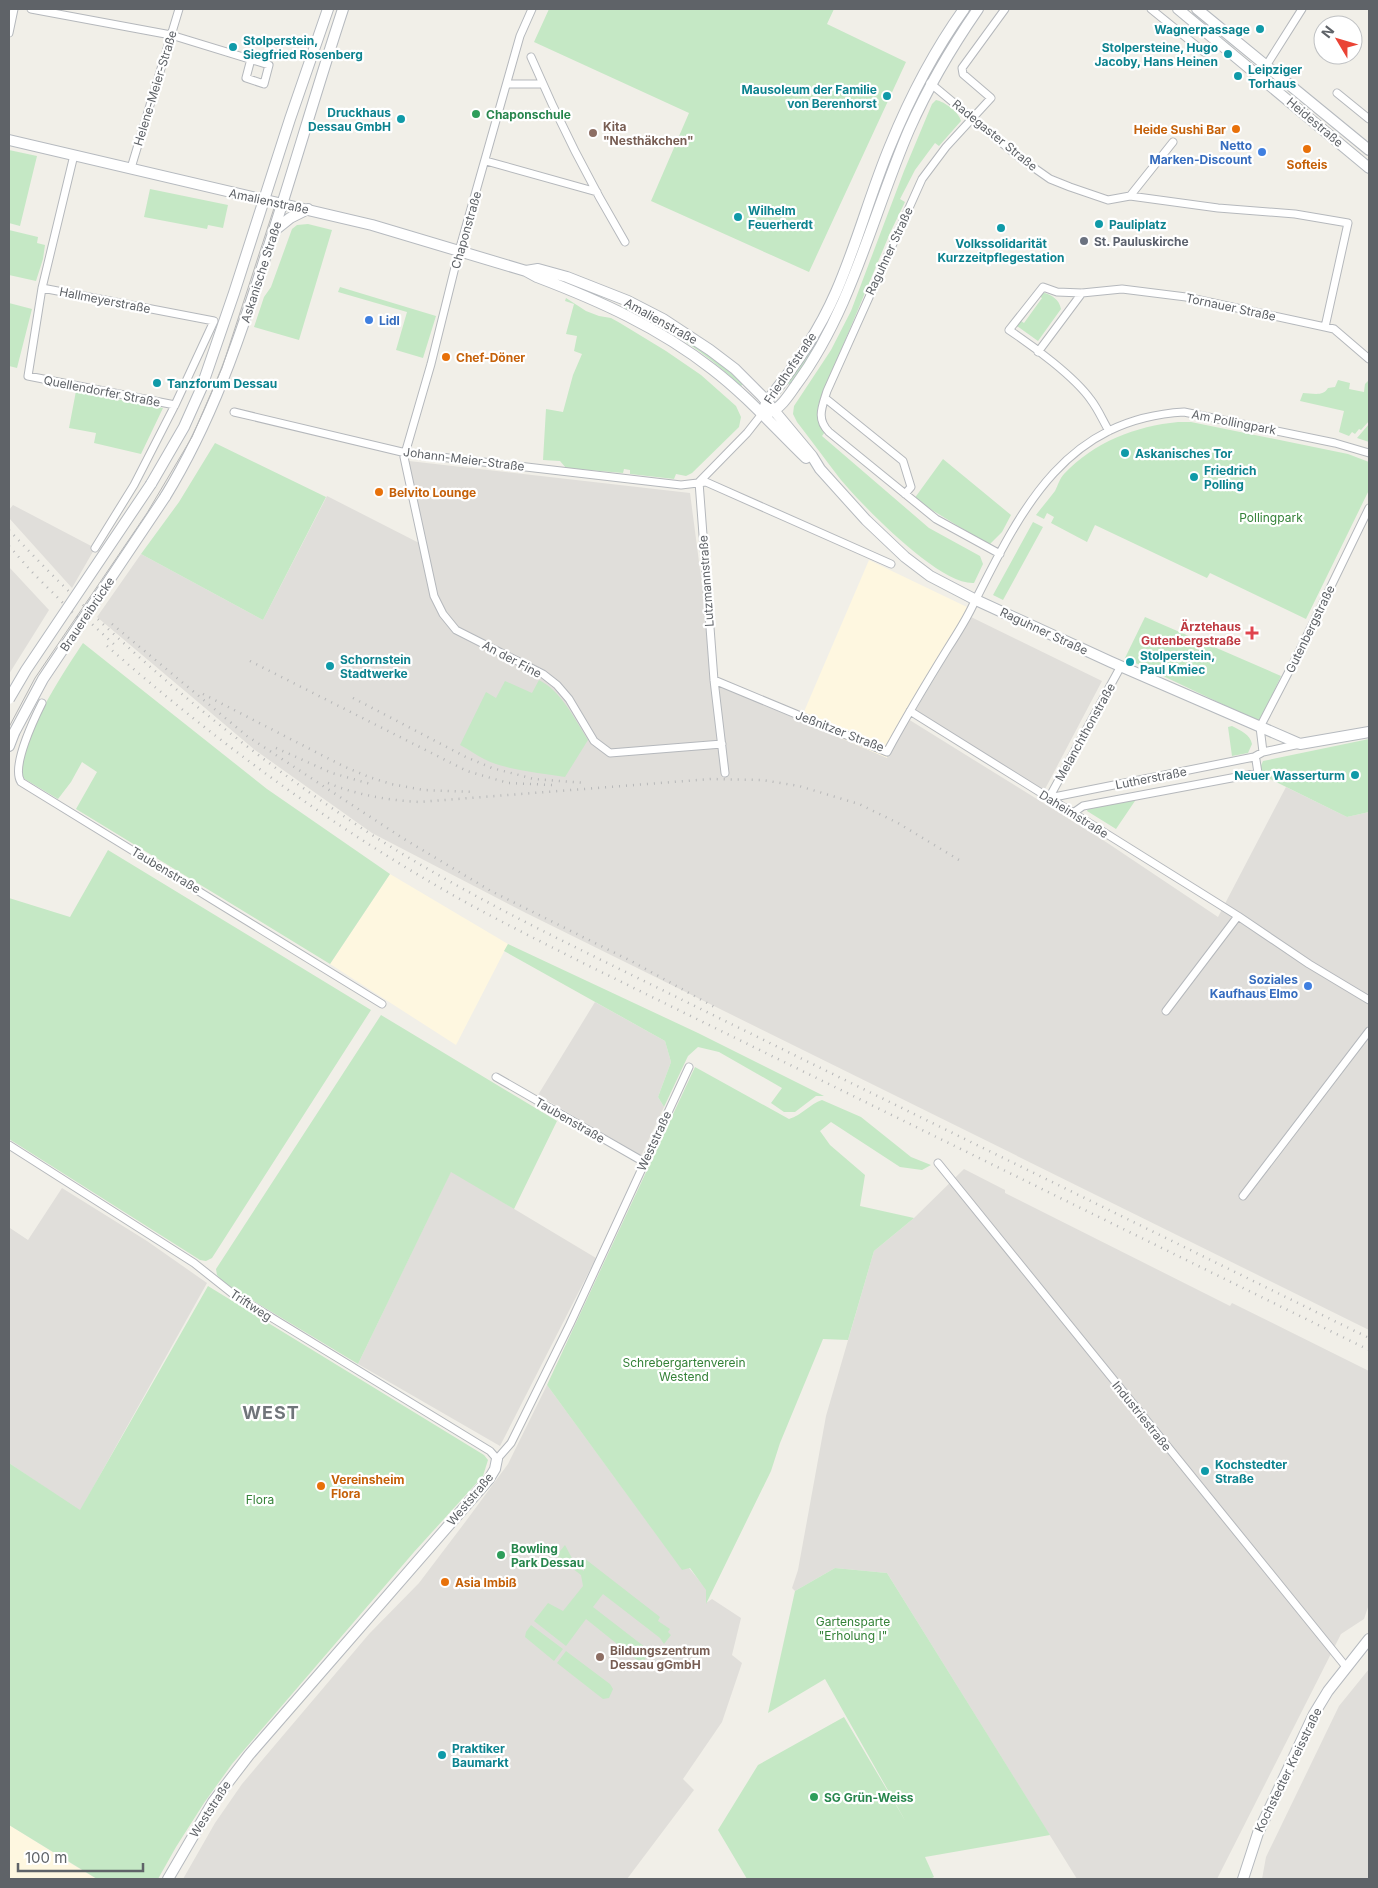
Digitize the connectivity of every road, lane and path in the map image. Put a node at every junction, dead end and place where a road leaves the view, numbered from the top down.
1 (14, 9) edge
2 (32, 9) edge
3 (179, 9) edge
4 (328, 9) edge
5 (343, 9) edge
6 (532, 9) edge
7 (964, 9) edge
8 (978, 9) edge
9 (1005, 9) edge
10 (1151, 9) edge
11 (1178, 9) edge
12 (1198, 9) edge
13 (1302, 9) edge
14 (9, 33) edge
15 (171, 35) junction
16 (1204, 52) dead end
17 (531, 57) dead end
18 (251, 59) dead end
19 (1266, 66) junction
20 (922, 77) junction
21 (507, 84) junction
22 (543, 84) junction
23 (931, 84) junction
24 (1337, 93) dead end
25 (973, 117) junction
26 (1369, 119) edge
27 (9, 140) edge
28 (1173, 142) dead end
29 (1369, 150) edge
30 (74, 155) junction
31 (486, 161) junction
32 (131, 168) junction
33 (1369, 168) edge
34 (597, 192) junction
35 (1130, 196) junction
36 (264, 200) junction
37 (282, 204) junction
38 (308, 209) junction
39 (274, 231) junction
40 (625, 242) dead end
41 (459, 251) junction
42 (526, 272) junction
43 (42, 288) junction
44 (1082, 293) junction
45 (1325, 327) junction
46 (1038, 352) junction
47 (1369, 358) edge
48 (825, 398) junction
49 (766, 400) junction
50 (175, 405) junction
51 (775, 410) junction
52 (234, 412) dead end
53 (762, 414) junction
54 (1109, 430) junction
55 (1369, 452) edge
56 (406, 453) junction
57 (820, 469) junction
58 (698, 482) junction
59 (151, 484) joint
60 (905, 494) junction
61 (165, 497) joint
62 (1369, 508) edge
63 (95, 548) dead end
64 (1000, 554) junction
65 (892, 564) dead end
66 (976, 600) junction
67 (1121, 666) junction
68 (714, 680) junction
69 (9, 699) edge
70 (42, 703) dead end
71 (910, 711) junction
72 (1260, 726) junction
73 (1369, 732) edge
74 (722, 744) junction
75 (1300, 744) junction
76 (9, 746) edge
77 (1263, 752) junction
78 (1254, 758) junction
79 (725, 773) dead end
80 (1049, 798) junction
81 (1073, 813) junction
82 (1238, 916) junction
83 (1369, 1000) edge
84 (382, 1004) dead end
85 (1166, 1011) dead end
86 (1369, 1031) edge
87 (689, 1067) dead end
88 (496, 1077) dead end
89 (9, 1145) edge
90 (644, 1162) junction
91 (938, 1163) dead end
92 (1242, 1196) dead end
93 (497, 1459) junction
94 (1369, 1639) edge
95 (1347, 1668) junction
96 (168, 1879) edge
97 (1243, 1879) edge

1 - 14 street
2 - 15 street
3 - 15 street, Helene-Meier-Straße
4 - 36 main road, Askanische Straße
5 - 37 main road, Askanische Straße
6 - 21 street, Chaponstraße
7 - 20 main road, Friedhofstraße
8 - 23 main road, Friedhofstraße
9 - 25 street
10 - 16 street
11 - 33 main road, Heidestraße
12 - 19 main road, Heidestraße
13 - 19 street
15 - 18 street
15 - 32 street, Helene-Meier-Straße
17 - 22 street
19 - 29 main road, Heidestraße
20 - 23 street, Radegaster Straße
20 - 49 main road, Friedhofstraße
21 - 22 street
21 - 31 street, Chaponstraße
22 - 34 street
23 - 25 street, Radegaster Straße
23 - 51 main road, Friedhofstraße
24 - 26 street
25 - 35 street, Radegaster Straße
25 - 48 street, Raguhner Straße
27 - 30 main road, Amalienstraße
28 - 35 street
30 - 32 main road, Amalienstraße
30 - 43 street, Hallmeyerstraße
31 - 34 street
31 - 41 street, Chaponstraße
32 - 36 main road, Amalienstraße
34 - 40 street
35 - 45 street, Radegaster Straße
36 - 37 main road, Amalienstraße
36 - 59 main road, Askanische Straße
37 - 38 main road, Amalienstraße
37 - 39 main road, Askanische Straße
38 - 39 main road
38 - 41 main road, Amalienstraße
39 - 61 main road, Askanische Straße
41 - 42 main road, Amalienstraße
41 - 56 street, Chaponstraße
42 - 49 main road, Amalienstraße
42 - 53 main road, Amalienstraße
43 - 50 street, Quellendorfer Straße
43 - 50 street, Hallmeyerstraße
44 - 45 street, Tornauer Straße
44 - 46 street
44 - 46 street, Tornauer Straße
45 - 47 street, Tornauer Straße
46 - 54 street, Tornauer Straße
48 - 60 street, Raguhner Straße
48 - 60 street
49 - 51 main road, Amalienstraße
49 - 53 main road, Friedhofstraße
50 - 63 street
51 - 53 main road, Friedhofstraße
51 - 57 main road, Raguhner Straße
52 - 56 street, Johann-Meier-Straße
53 - 57 main road, Raguhner Straße
53 - 58 street
54 - 55 street, Am Pollingpark
54 - 64 street, Am Pollingpark
56 - 58 street, Johann-Meier-Straße
56 - 74 street, An der Fine
57 - 66 main road, Raguhner Straße
58 - 65 street
58 - 68 street, Lutzmannstraße
59 - 69 main road, Brauereibrücke, bridge
60 - 64 street, Raguhner Straße
61 - 76 main road, Brauereibrücke, bridge
62 - 72 street, Gutenbergstraße
64 - 66 street, Am Pollingpark
66 - 67 main road, Raguhner Straße
66 - 71 street, Jeßnitzer Straße
67 - 72 main road, Raguhner Straße
67 - 80 street, Melanchthonstraße
68 - 71 street, Jeßnitzer Straße
68 - 74 street, Lutzmannstraße
70 - 84 street, Taubenstraße
71 - 80 street, Daheimstraße
72 - 75 main road, Raguhner Straße
72 - 77 street
73 - 75 main road, Lutherstraße
74 - 79 street, Lutzmannstraße
75 - 77 street, Lutherstraße
77 - 78 street, Lutherstraße
78 - 80 street, Lutherstraße
78 - 81 street, Lutherstraße
80 - 81 street, Daheimstraße
81 - 82 street, Daheimstraße
82 - 83 street, Daheimstraße
82 - 85 street
86 - 92 street
87 - 90 street, Weststraße
88 - 90 street, Taubenstraße
89 - 93 street, Triftweg
90 - 93 street, Weststraße
91 - 95 street, Industriestraße
93 - 96 main road, Weststraße
94 - 95 main road, Kochstedter Kreisstraße
95 - 97 main road, Kochstedter Kreisstraße

